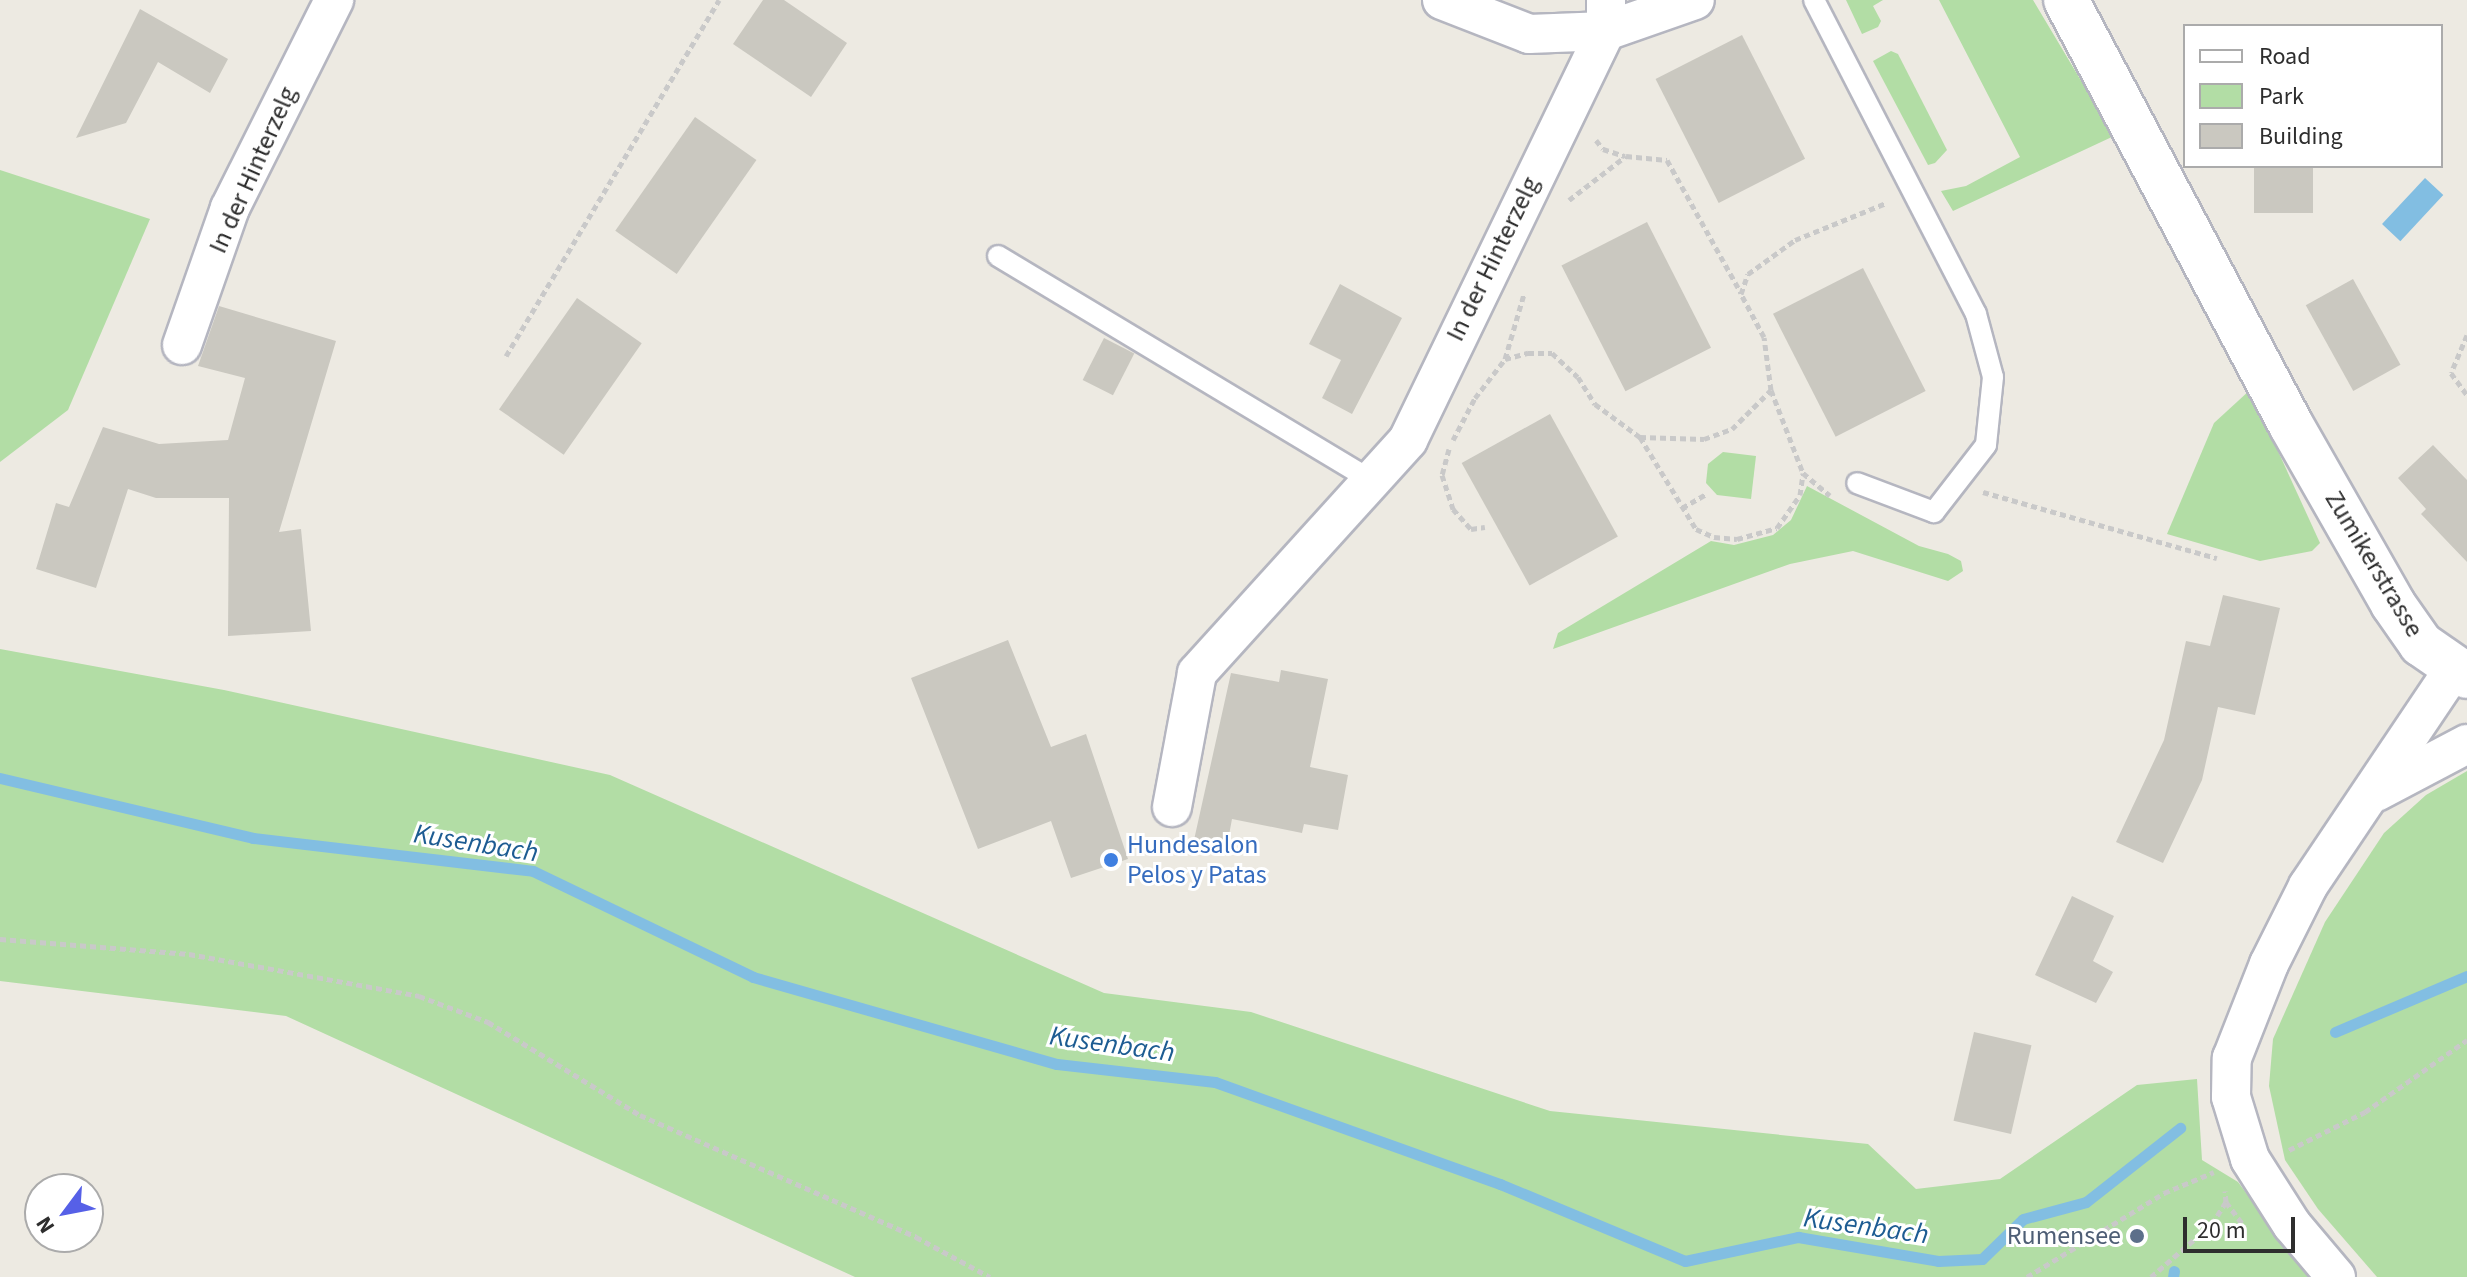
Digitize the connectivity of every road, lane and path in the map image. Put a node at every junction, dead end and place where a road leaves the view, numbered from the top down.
1 (334, 0) edge
2 (719, 0) edge
3 (1442, 0) edge
4 (1695, 0) edge
5 (1814, 0) edge
6 (2066, 0) edge
7 (1606, 15) edge
8 (1912, 190) junction
9 (1564, 204) dead end
10 (998, 256) dead end
11 (1527, 279) dead end
12 (1741, 294) junction
13 (2467, 335) edge
14 (182, 345) dead end
15 (506, 356) dead end
16 (1505, 359) junction
17 (1771, 390) junction
18 (2467, 395) edge
19 (1640, 437) junction
20 (1803, 473) junction
21 (1368, 478) junction
22 (1857, 483) dead end
23 (1956, 484) junction
24 (1706, 494) dead end
25 (1831, 496) dead end
26 (1682, 508) junction
27 (1485, 527) dead end
28 (2217, 558) dead end
29 (2461, 672) edge
30 (2467, 744) edge
31 (2363, 800) junction
32 (1172, 807) dead end
33 (0, 939) edge
34 (2467, 1040) edge
35 (2250, 1159) junction
36 (990, 1277) edge
37 (2027, 1277) edge
38 (2151, 1277) edge
39 (2336, 1277) edge

1 - 14 street, In der Hinterzelg
2 - 15 path
3 - 7 street
4 - 7 street
5 - 8 lane
6 - 29 main road, Zumikerstrasse
7 - 21 street, In der Hinterzelg
8 - 12 path
8 - 23 lane
9 - 12 path
10 - 21 lane
11 - 16 path
12 - 17 path
13 - 18 path
16 - 19 path
16 - 27 path
17 - 19 path
17 - 20 path
19 - 26 path
20 - 25 path
20 - 26 path
21 - 32 street, In der Hinterzelg
22 - 23 lane
23 - 28 path
24 - 26 path
29 - 31 street, Zumikerstrasse
30 - 31 street
31 - 35 street, Zumikerstrasse
33 - 36 path
34 - 35 path
35 - 39 street, Zumikerstrasse
37 - 38 path

